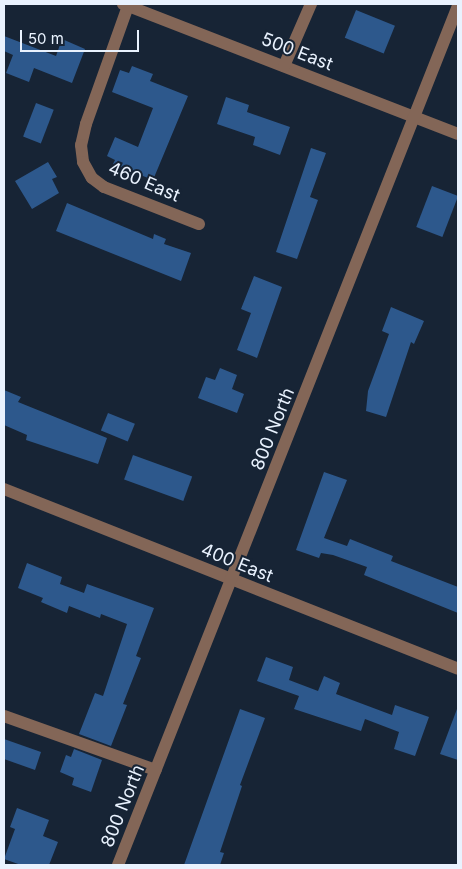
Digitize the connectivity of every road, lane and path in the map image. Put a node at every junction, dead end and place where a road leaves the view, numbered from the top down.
1 (311, 4) edge
2 (126, 5) edge
3 (458, 6) edge
4 (284, 66) junction
5 (416, 117) junction
6 (458, 134) edge
7 (200, 224) dead end
8 (4, 489) edge
9 (232, 580) junction
10 (458, 669) edge
11 (4, 716) edge
12 (156, 770) junction
13 (118, 865) edge

1 - 4 street
2 - 4 street, 500 East
2 - 7 street, 460 East
3 - 5 street, 800 North
4 - 5 street, 500 East
5 - 6 street, 500 East
5 - 9 street, 800 North
8 - 9 street, 400 East
9 - 10 street, 400 East
9 - 12 street, 800 North
11 - 12 street
12 - 13 street, 800 North

